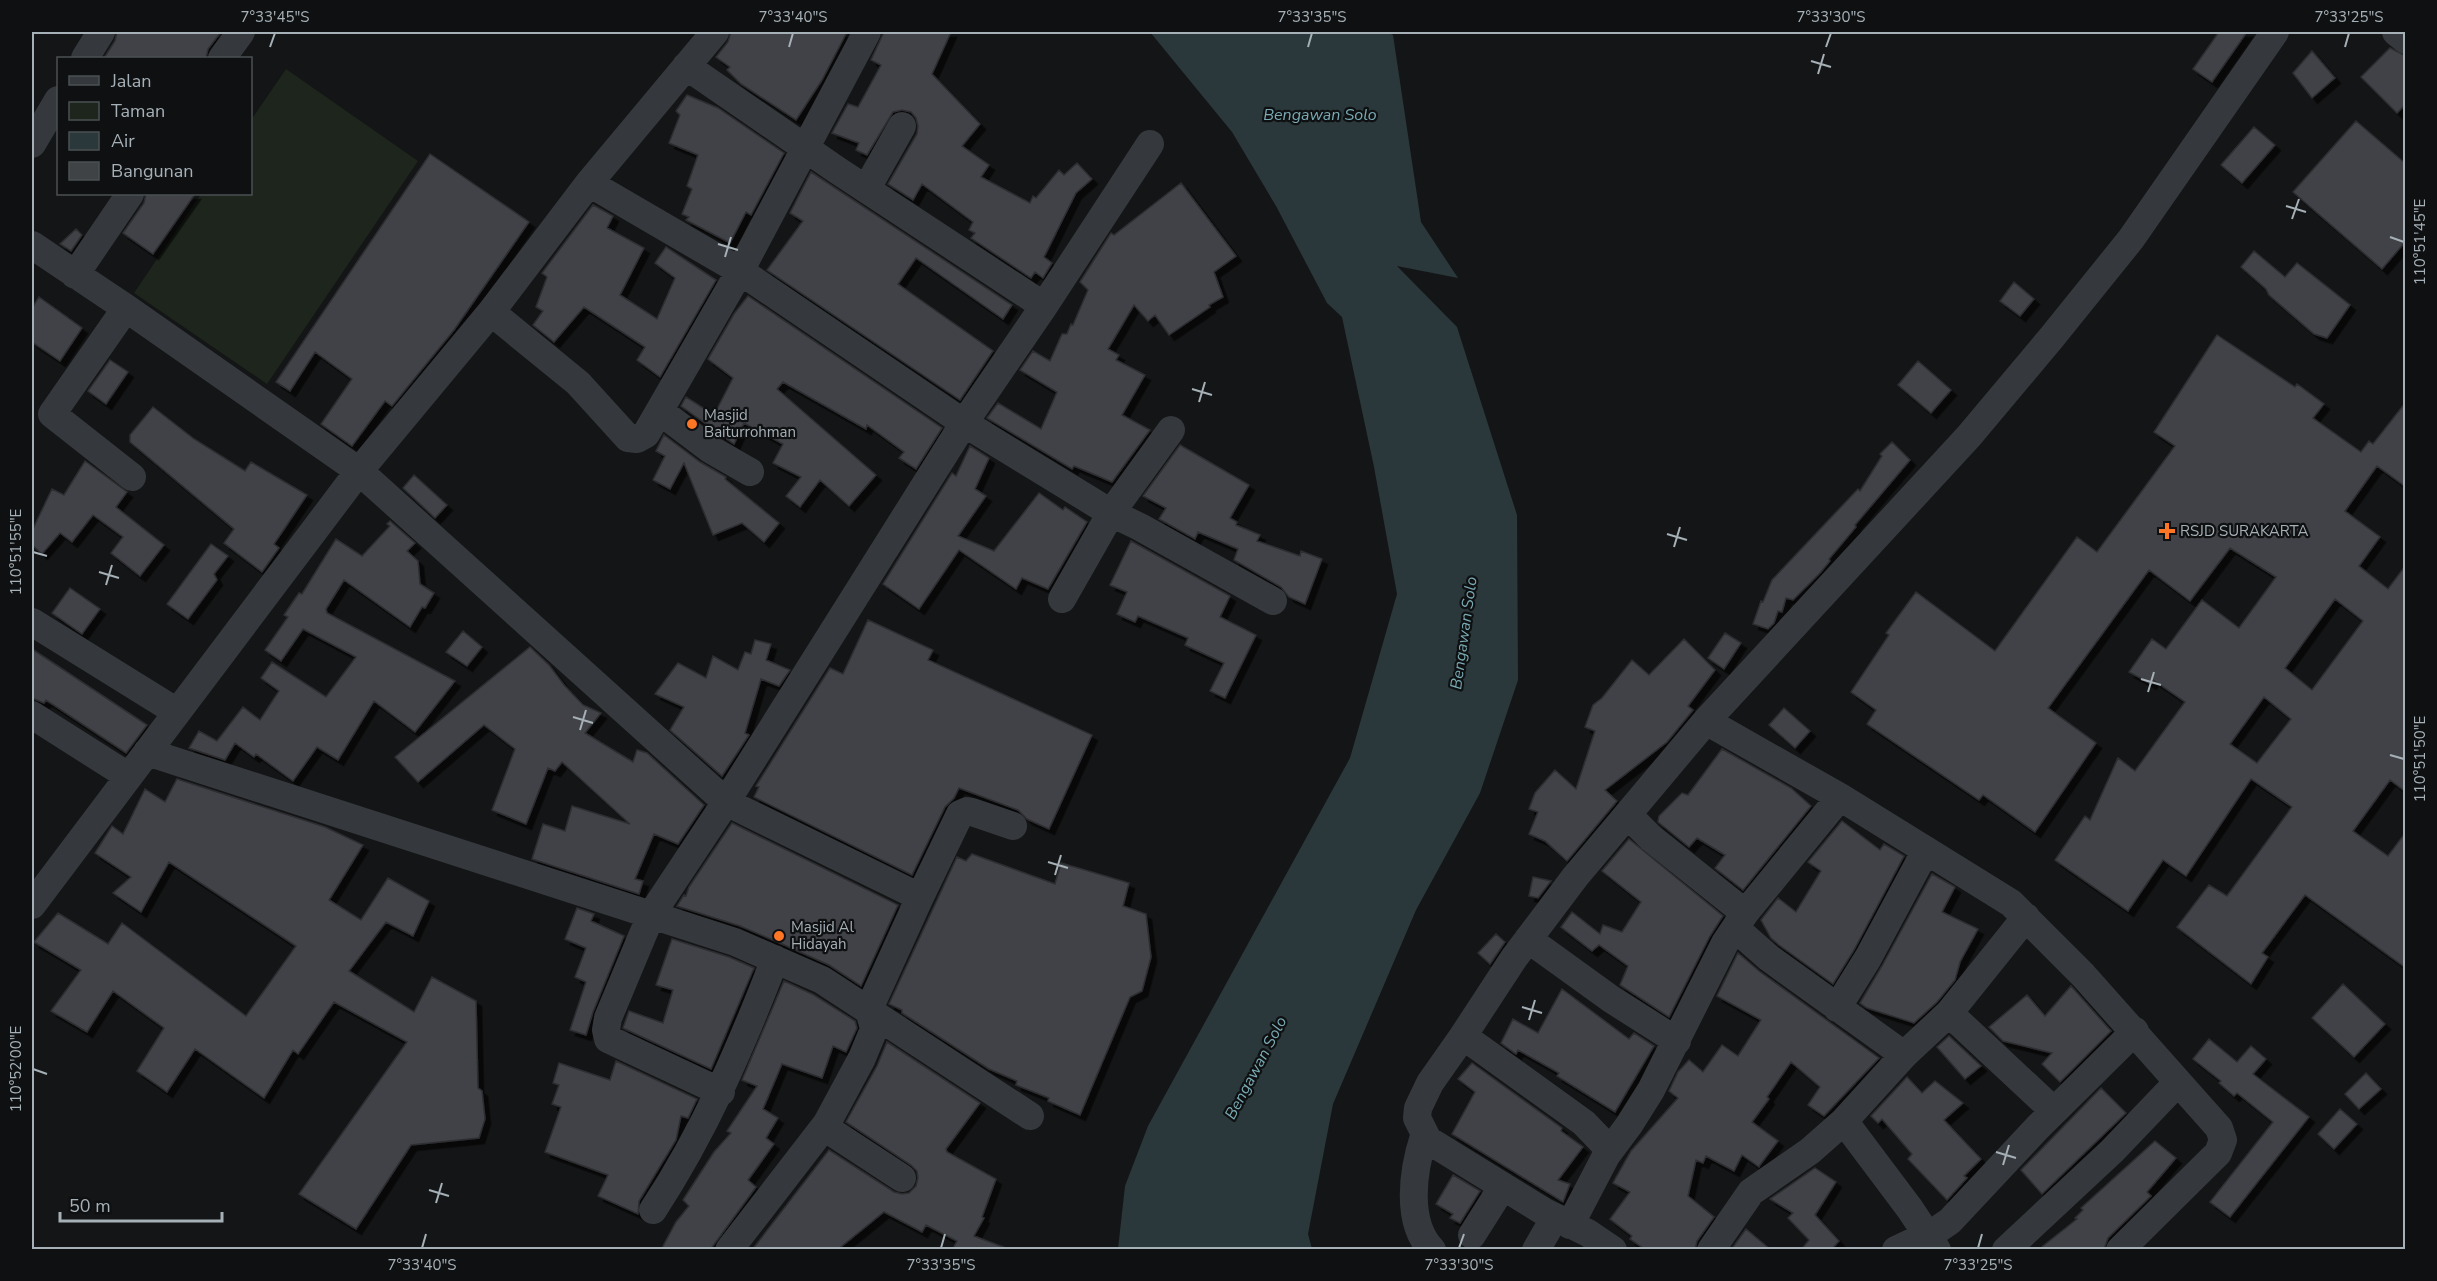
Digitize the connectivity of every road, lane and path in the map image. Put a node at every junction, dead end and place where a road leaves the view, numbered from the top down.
1 (101, 32) edge
2 (241, 32) edge
3 (715, 32) edge
4 (867, 32) edge
5 (2275, 32) edge
6 (2396, 32) edge
7 (2406, 40) edge
8 (86, 57) edge
9 (223, 57) edge
10 (686, 66) junction
11 (57, 102) edge
12 (902, 126) dead end
13 (32, 144) edge
14 (1150, 144) dead end
15 (806, 147) junction
16 (589, 183) junction
17 (867, 188) junction
18 (129, 195) edge
19 (32, 245) edge
20 (740, 271) junction
21 (75, 275) junction
22 (1044, 306) junction
23 (126, 308) junction
24 (491, 312) junction
25 (42, 406) edge
26 (661, 412) junction
27 (964, 423) junction
28 (1171, 430) dead end
29 (358, 471) junction
30 (750, 472) dead end
31 (132, 477) dead end
32 (1111, 513) junction
33 (1062, 599) dead end
34 (1273, 601) dead end
35 (32, 622) edge
36 (177, 712) junction
37 (32, 715) edge
38 (1706, 721) junction
39 (147, 752) junction
40 (128, 776) junction
41 (1840, 797) junction
42 (726, 802) junction
43 (1628, 815) junction
44 (1013, 826) dead end
45 (1926, 850) junction
46 (920, 897) junction
47 (32, 905) edge
48 (651, 915) junction
49 (2026, 917) junction
50 (1740, 920) junction
51 (1528, 939) junction
52 (776, 959) junction
53 (1837, 1008) junction
54 (869, 1009) junction
55 (1949, 1012) junction
56 (2134, 1031) junction
57 (1463, 1036) junction
58 (1677, 1041) junction
59 (1904, 1055) junction
60 (2178, 1082) junction
61 (721, 1092) junction
62 (2054, 1111) junction
63 (1030, 1116) dead end
64 (1844, 1121) junction
65 (824, 1127) junction
66 (1424, 1136) junction
67 (1610, 1150) junction
68 (902, 1178) dead end
69 (1503, 1186) junction
70 (653, 1210) dead end
71 (1562, 1221) junction
72 (1472, 1235) dead end
73 (1932, 1242) edge
74 (729, 1250) edge
75 (1432, 1250) edge
76 (1536, 1250) edge
77 (1613, 1250) edge
78 (1711, 1250) edge
79 (1896, 1250) edge
80 (2006, 1250) edge
81 (2120, 1250) edge

1 - 8 street
2 - 9 street
3 - 10 street
4 - 15 street
5 - 38 street
6 - 7 street
10 - 15 street
10 - 16 street
11 - 13 street
12 - 17 street
14 - 22 street
15 - 17 street
15 - 20 street
16 - 20 street
16 - 24 street
17 - 22 street
18 - 21 street
19 - 21 street
20 - 26 street
20 - 27 street
21 - 23 street
22 - 27 street
23 - 25 street
23 - 29 street
24 - 26 street
24 - 29 street
25 - 31 street
26 - 30 street
27 - 32 street
27 - 42 street
28 - 32 street
29 - 36 street
29 - 42 street
32 - 33 street
32 - 34 street
35 - 36 street
36 - 39 street
37 - 40 street
38 - 41 street
38 - 43 street
39 - 40 street
39 - 48 street
40 - 47 street
41 - 45 street
41 - 50 street
42 - 46 street
42 - 48 street
43 - 50 street
43 - 51 street
44 - 46 street
45 - 49 street
45 - 53 street
46 - 54 street
48 - 52 street
48 - 61 street
49 - 55 street
49 - 56 street
50 - 53 street
50 - 58 street
51 - 57 street
51 - 58 street
52 - 54 street
52 - 61 street
53 - 59 street
54 - 63 street
54 - 65 street
55 - 59 street
55 - 62 street
56 - 60 street
56 - 62 street
57 - 66 street
57 - 67 street
58 - 67 street
59 - 64 street
60 - 80 street
60 - 81 street
61 - 70 street
62 - 73 street
64 - 73 street
64 - 78 street
65 - 68 street
65 - 74 street
66 - 69 street
66 - 75 street
67 - 71 street
69 - 71 street
69 - 72 street
71 - 76 street
71 - 77 street
73 - 79 street

